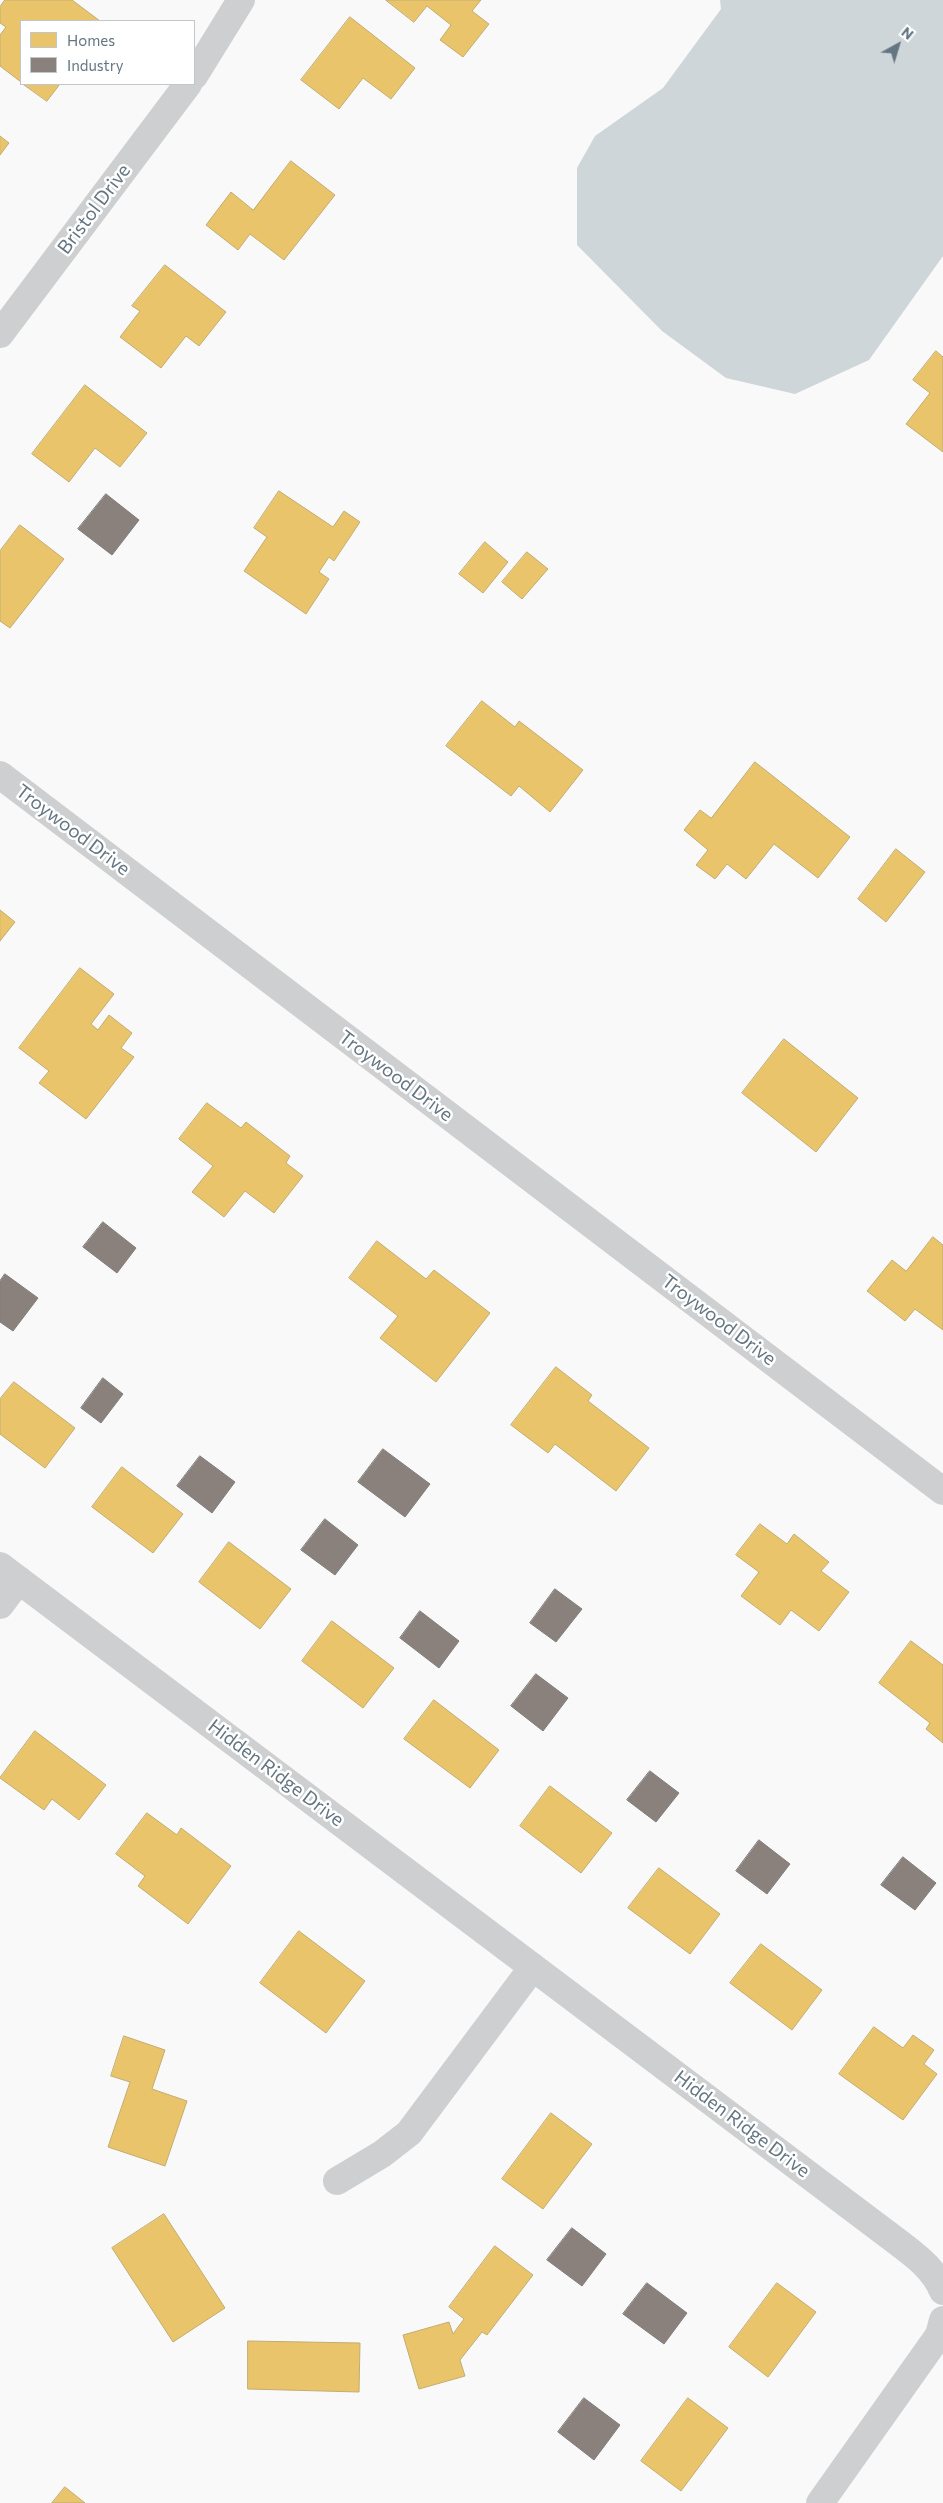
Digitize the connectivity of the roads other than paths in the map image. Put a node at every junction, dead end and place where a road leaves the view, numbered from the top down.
1 (240, 0) edge
2 (195, 74) edge
3 (187, 85) edge
4 (0, 334) edge
5 (0, 775) edge
6 (943, 1491) edge
7 (9, 1572) edge
8 (0, 1605) edge
9 (532, 1967) junction
10 (337, 2181) dead end
11 (943, 2291) edge
12 (943, 2320) edge
13 (820, 2503) edge

1 - 2 street
3 - 4 street, Bristol Drive
5 - 6 street, Troywood Drive
7 - 8 street, Hidden Ridge Drive
7 - 9 street, Hidden Ridge Drive
9 - 10 street
9 - 11 street, Hidden Ridge Drive
12 - 13 street

